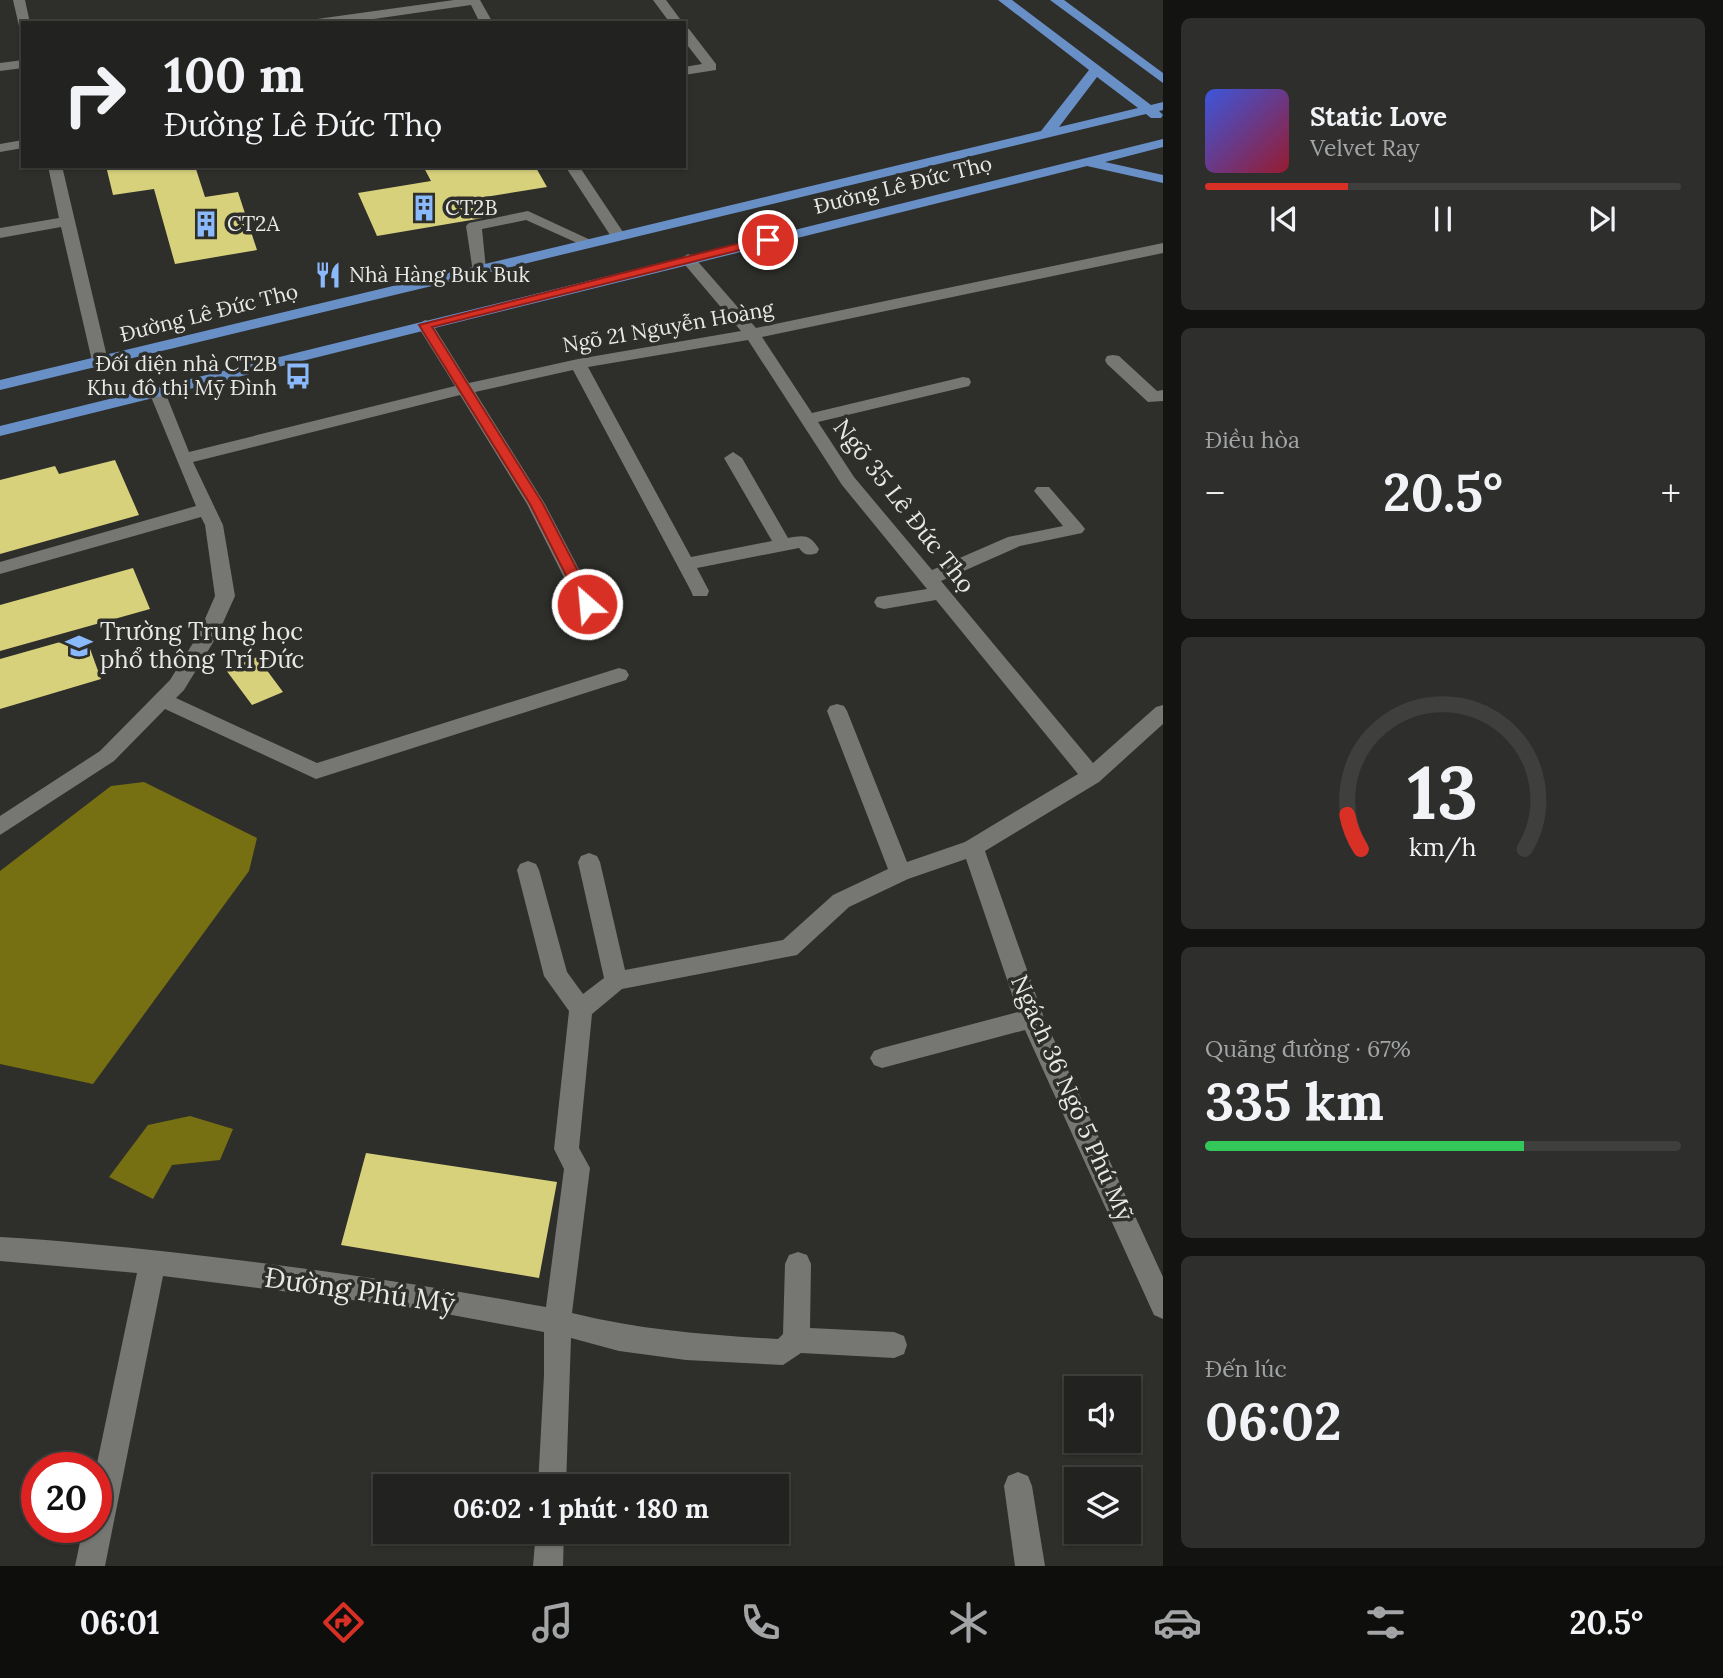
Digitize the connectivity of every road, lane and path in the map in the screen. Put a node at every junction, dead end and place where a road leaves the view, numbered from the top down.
1 (19, 0) edge
2 (474, 0) edge
3 (659, 0) edge
4 (1004, 0) edge
5 (1056, 0) edge
6 (24, 21) edge
7 (331, 21) edge
8 (486, 21) edge
9 (675, 21) edge
10 (686, 35) edge
11 (1126, 52) junction
12 (1163, 58) edge
13 (21, 64) edge
14 (0, 67) edge
15 (1096, 70) junction
16 (686, 71) edge
17 (1163, 79) edge
18 (1156, 108) edge
19 (1163, 121) edge
20 (1047, 134) junction
21 (1163, 143) edge
22 (21, 144) edge
23 (0, 148) edge
24 (1086, 162) junction
25 (55, 168) edge
26 (573, 168) edge
27 (1163, 179) edge
28 (67, 222) junction
29 (0, 233) edge
30 (617, 235) junction
31 (589, 243) junction
32 (1163, 248) edge
33 (688, 259) junction
34 (478, 269) junction
35 (425, 325) junction
36 (752, 334) junction
37 (1113, 360) dead end
38 (100, 361) junction
39 (578, 364) junction
40 (963, 382) dead end
41 (0, 385) edge
42 (464, 388) junction
43 (157, 392) junction
44 (1163, 395) edge
45 (807, 420) junction
46 (0, 430) edge
47 (733, 458) dead end
48 (183, 459) junction
49 (1043, 491) dead end
50 (205, 510) junction
51 (783, 545) junction
52 (810, 549) dead end
53 (685, 564) junction
54 (0, 568) edge
55 (934, 586) junction
56 (700, 591) dead end
57 (884, 602) dead end
58 (598, 625) dead end
59 (619, 675) dead end
60 (163, 699) junction
61 (837, 711) dead end
62 (1163, 712) edge
63 (1092, 776) junction
64 (0, 827) edge
65 (973, 848) junction
66 (589, 862) dead end
67 (528, 870) dead end
68 (900, 873) junction
69 (616, 981) junction
70 (581, 1009) junction
71 (1032, 1017) junction
72 (882, 1058) dead end
73 (0, 1249) edge
74 (152, 1264) junction
75 (798, 1264) dead end
76 (1161, 1294) edge
77 (557, 1322) junction
78 (796, 1340) junction
79 (894, 1345) dead end
80 (553, 1474) edge
81 (1018, 1486) dead end
82 (549, 1544) edge
83 (90, 1566) edge
84 (548, 1566) edge
85 (1030, 1566) edge

1 - 6 street
2 - 7 street
2 - 8 street
3 - 9 street
4 - 15 main road
5 - 11 main road
10 - 16 street
11 - 12 main road
11 - 17 main road
13 - 14 street
15 - 18 main road
15 - 20 main road
18 - 19 main road
18 - 20 main road, Đường Lê Đức Thọ
20 - 30 main road, Đường Lê Đức Thọ
21 - 24 main road, Đường Lê Đức Thọ
22 - 23 street
24 - 27 main road
24 - 33 main road, Đường Lê Đức Thọ
25 - 28 street
26 - 30 street
28 - 29 street
28 - 38 street
30 - 31 main road, Đường Lê Đức Thọ
31 - 34 main road, Đường Lê Đức Thọ
31 - 34 street
32 - 36 street, Ngõ 21 Nguyễn Hoàng
33 - 35 main road, Đường Lê Đức Thọ
33 - 36 street, Ngõ 35 Lê Đức Thọ
34 - 38 main road, Đường Lê Đức Thọ
35 - 42 street
35 - 43 main road, Đường Lê Đức Thọ
36 - 39 street, Ngõ 21 Nguyễn Hoàng
36 - 45 street, Ngõ 35 Lê Đức Thọ
37 - 44 street
38 - 41 main road, Đường Lê Đức Thọ
39 - 42 street, Ngõ 21 Nguyễn Hoàng
39 - 53 street
40 - 45 street
42 - 48 street, Ngõ 21 Nguyễn Hoàng
42 - 58 street
43 - 46 main road, Đường Lê Đức Thọ
43 - 48 street
45 - 55 street, Ngõ 35 Lê Đức Thọ
47 - 51 street
48 - 50 street
49 - 55 street
50 - 54 street
50 - 60 street
51 - 52 street
51 - 53 street
53 - 56 street
55 - 57 street
55 - 63 street, Ngõ 35 Lê Đức Thọ
59 - 60 street
60 - 64 street
61 - 68 street
62 - 63 street
63 - 65 street
65 - 68 street
65 - 71 street, Ngách 36 Ngõ 5 Phú Mỹ
66 - 69 street
67 - 70 street
68 - 69 street
69 - 70 street
70 - 77 street
71 - 72 street
71 - 76 street, Ngách 36 Ngõ 5 Phú Mỹ
73 - 74 street, Đường Phú Mỹ
74 - 77 street, Đường Phú Mỹ
74 - 83 street
75 - 78 street
77 - 78 street, Đường Phú Mỹ
77 - 80 street
78 - 79 street
81 - 85 street
82 - 84 street

